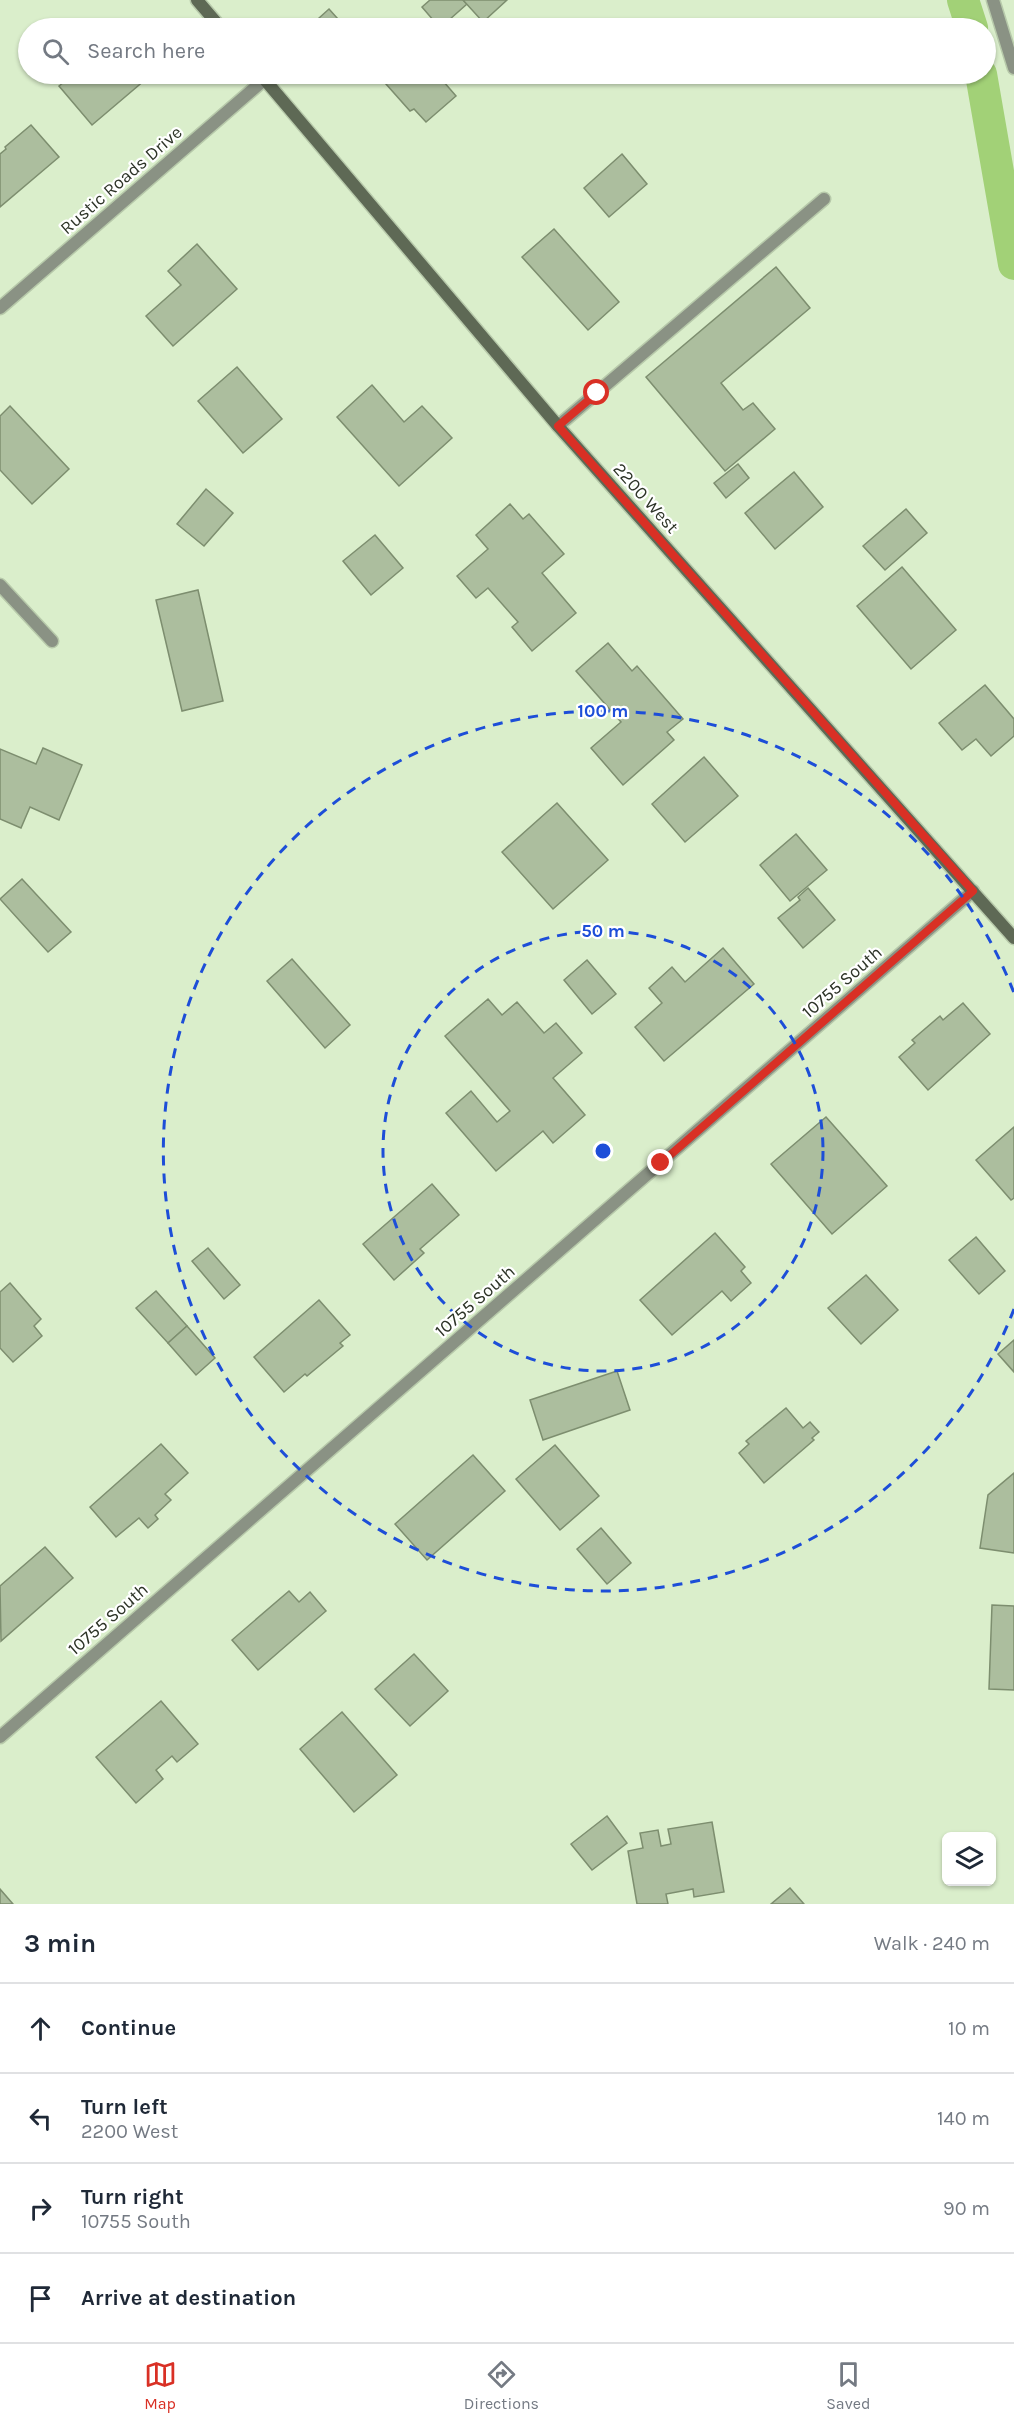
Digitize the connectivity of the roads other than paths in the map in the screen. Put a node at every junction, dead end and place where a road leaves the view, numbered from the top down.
1 (197, 0) edge
2 (993, 0) edge
3 (212, 18) edge
4 (1014, 68) edge
5 (254, 84) edge
6 (270, 84) edge
7 (824, 199) dead end
8 (0, 308) edge
9 (558, 426) junction
10 (0, 585) edge
11 (52, 641) dead end
12 (973, 891) junction
13 (1014, 938) edge
14 (0, 1737) edge

1 - 3 street
2 - 4 street
5 - 8 street, Rustic Roads Drive
6 - 9 street, 2200 West
7 - 9 street
9 - 12 street, 2200 West
10 - 11 street
12 - 13 street, 2200 West
12 - 14 street, 10755 South

